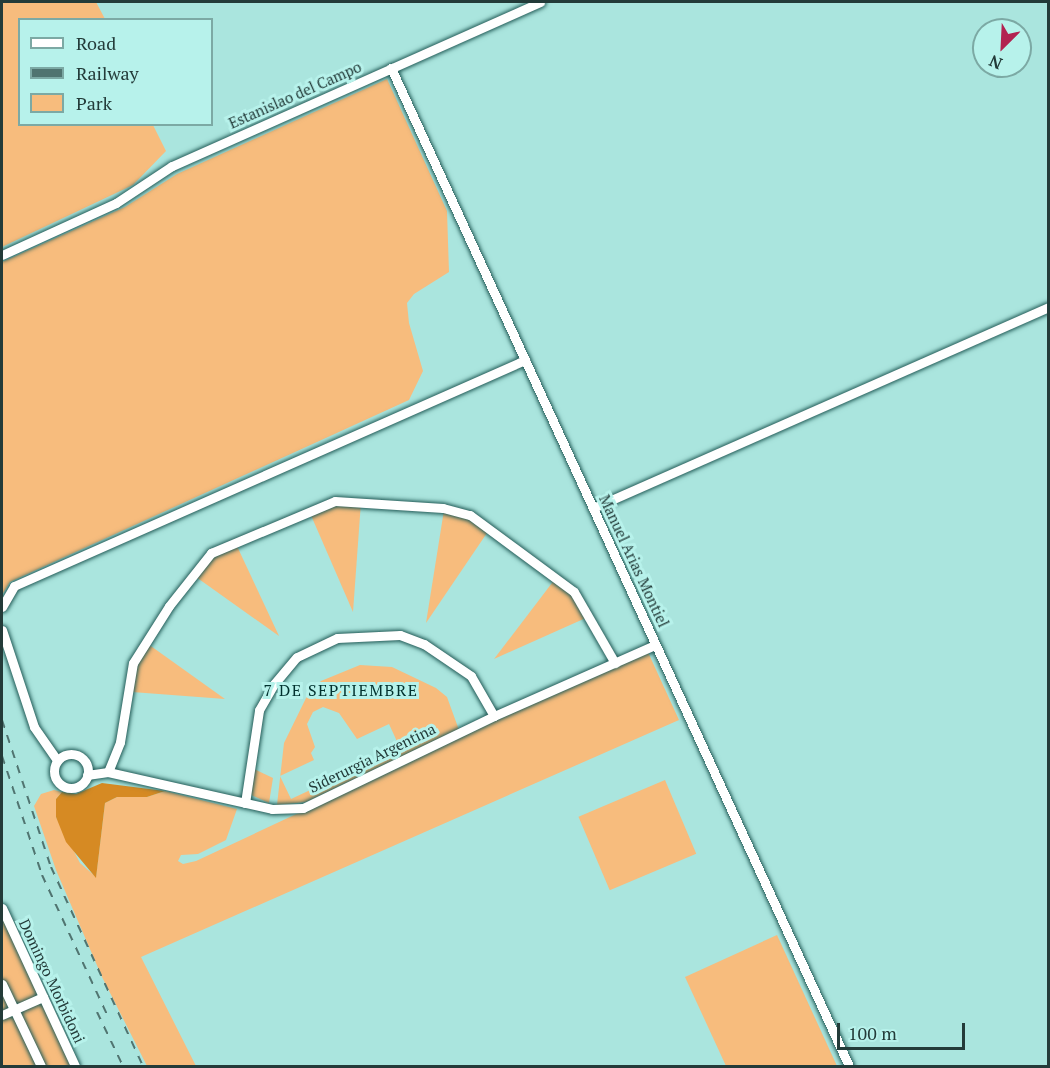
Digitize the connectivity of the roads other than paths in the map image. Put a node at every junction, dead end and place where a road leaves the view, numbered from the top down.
1 (540, 2) edge
2 (391, 68) junction
3 (2, 255) edge
4 (1048, 307) edge
5 (525, 360) junction
6 (593, 508) junction
7 (2, 607) edge
8 (2, 630) edge
9 (656, 645) junction
10 (615, 663) junction
11 (494, 716) junction
12 (57, 760) junction
13 (108, 772) junction
14 (87, 775) junction
15 (245, 803) junction
16 (2, 908) edge
17 (2, 987) edge
18 (43, 997) junction
19 (2, 1008) edge
20 (14, 1010) junction
21 (2, 1015) edge
22 (41, 1066) edge
23 (75, 1066) edge
24 (849, 1066) edge

1 - 2 street, Estanislao del Campo
2 - 3 street, Estanislao del Campo
2 - 5 street, Manuel Arias Montiel
4 - 6 street
5 - 6 street, Manuel Arias Montiel
5 - 7 street
6 - 9 street, Manuel Arias Montiel
8 - 12 street
9 - 10 street, Siderurgia Argentina
9 - 24 street, Manuel Arias Montiel
10 - 11 street, Siderurgia Argentina
10 - 13 street
11 - 15 street, Siderurgia Argentina
11 - 15 street
12 - 14 street
12 - 14 street, Siderurgia Argentina
13 - 14 street, Siderurgia Argentina
13 - 15 street, Siderurgia Argentina
16 - 18 street, Domingo Morbidoni
17 - 20 street
18 - 20 street
18 - 23 street, Domingo Morbidoni
19 - 20 street
20 - 21 street
20 - 22 street

